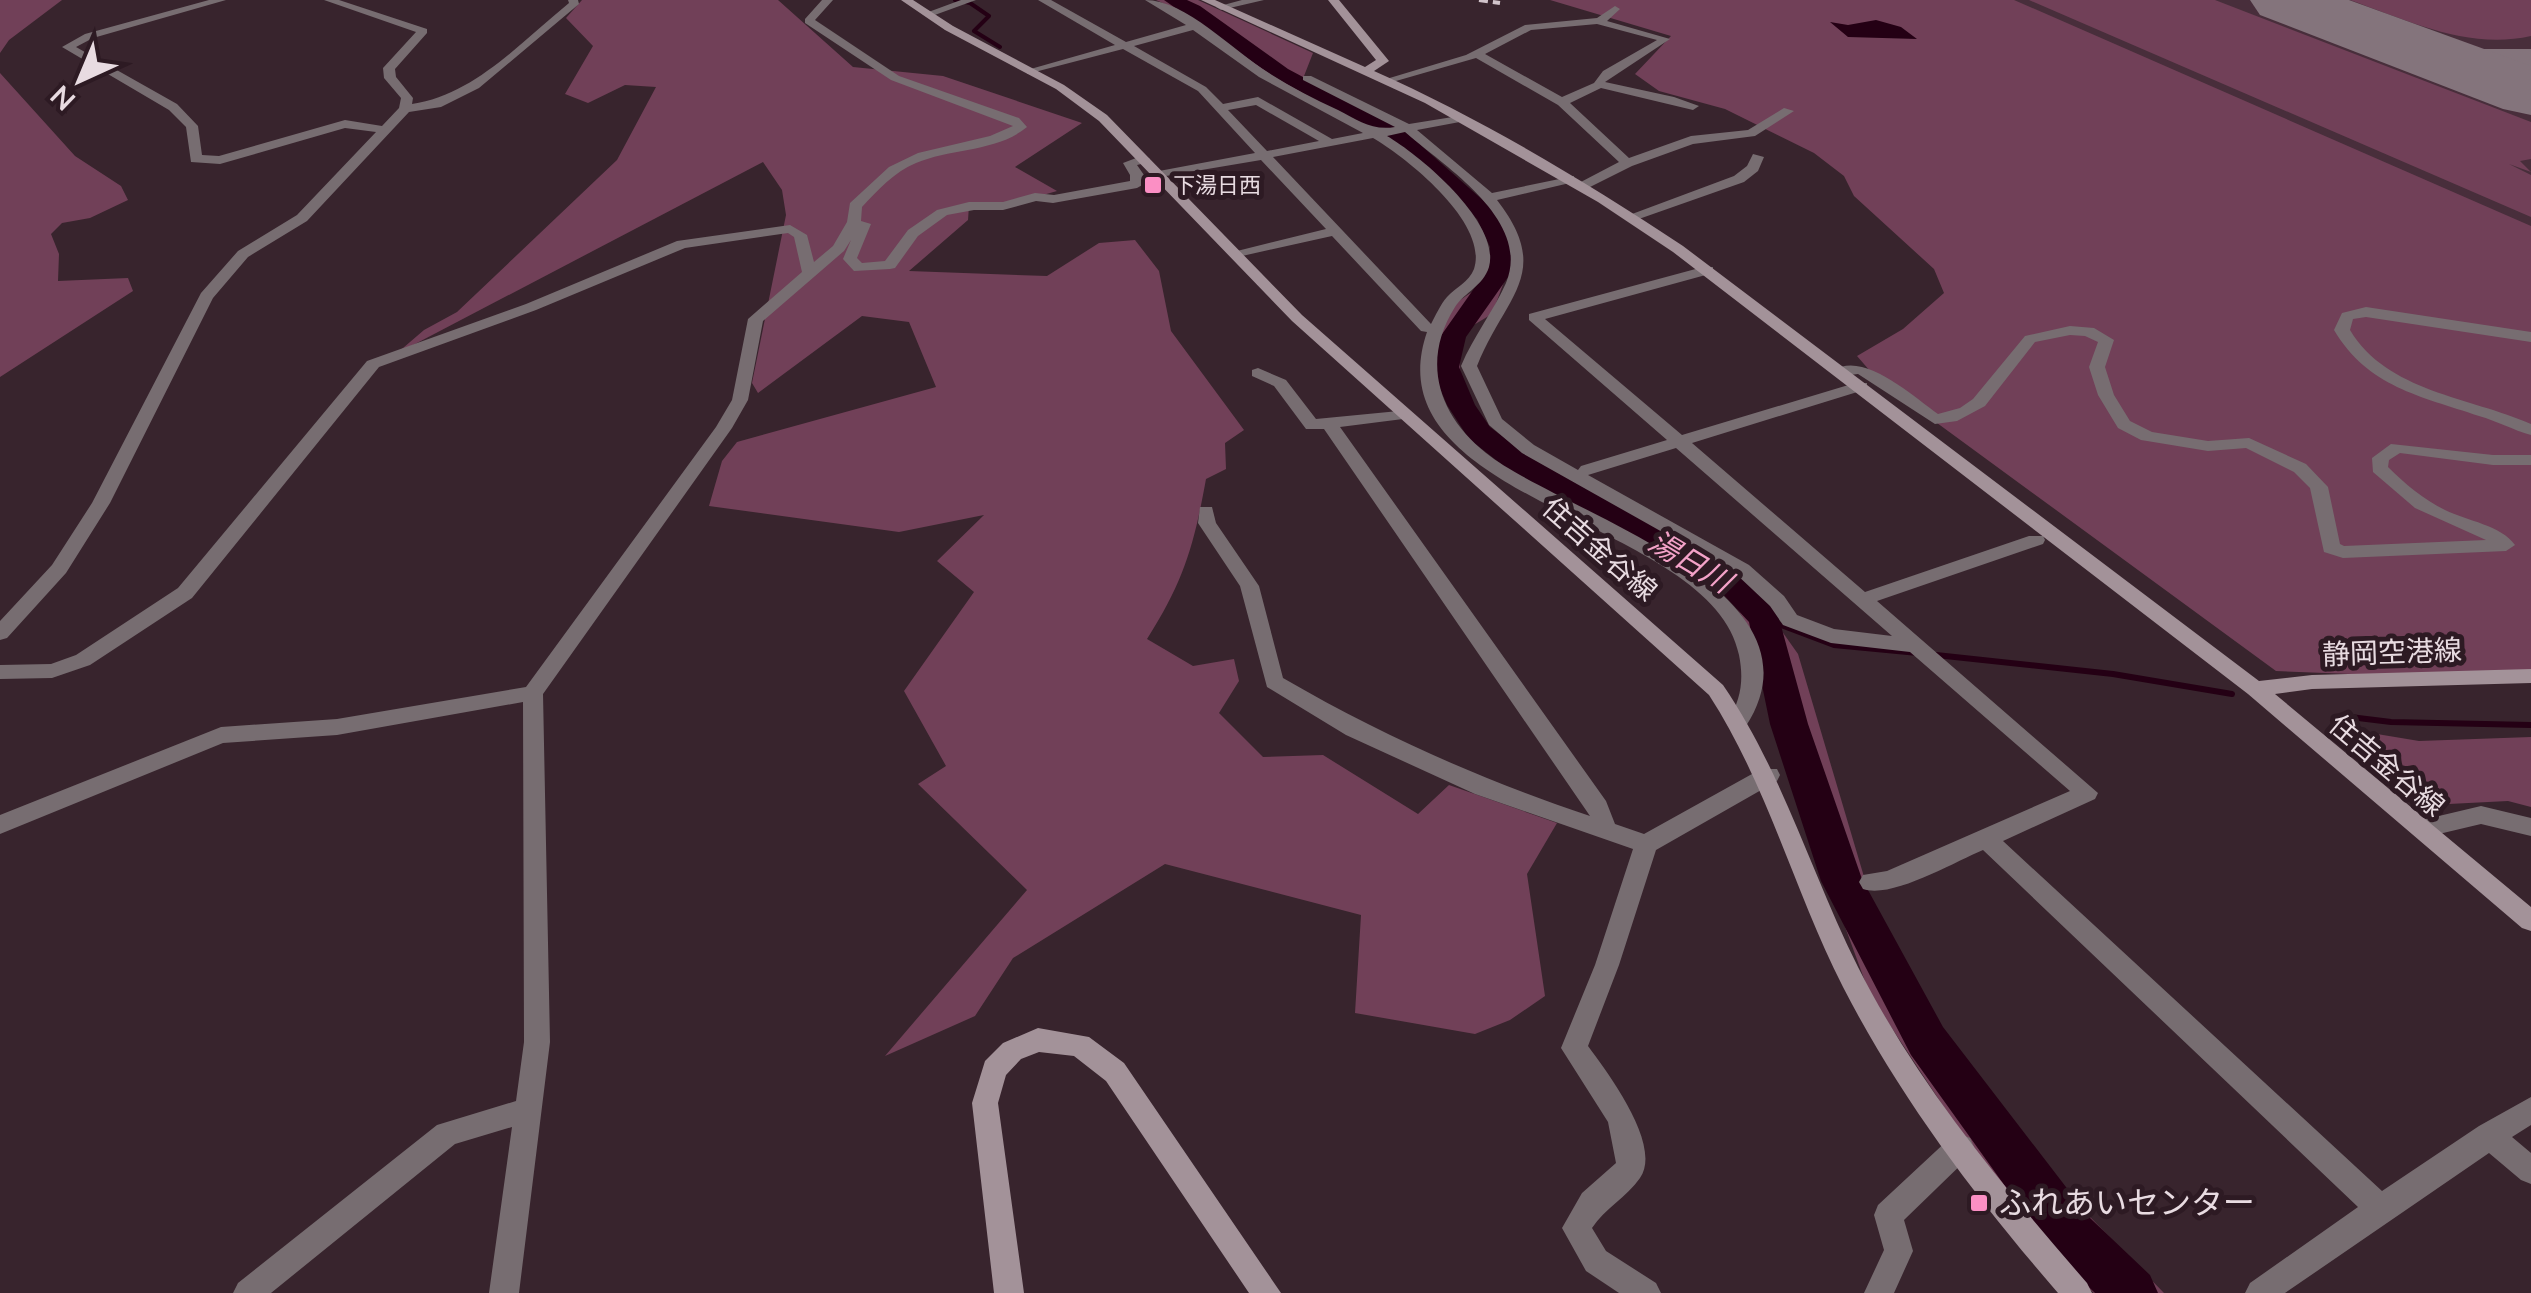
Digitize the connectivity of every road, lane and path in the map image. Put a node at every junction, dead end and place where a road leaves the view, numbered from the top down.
1 (221, 0) edge
2 (329, 0) edge
3 (572, 0) edge
4 (828, 0) edge
5 (906, 0) edge
6 (1043, 0) edge
7 (1150, 0) edge
8 (1259, 0) edge
9 (1333, 0) edge
10 (969, 1) edge
11 (1214, 3) edge
12 (1615, 9) dead end
13 (928, 14) junction
14 (1596, 22) junction
15 (1198, 25) junction
16 (1126, 46) junction
17 (1477, 54) junction
18 (1368, 70) junction
19 (1031, 72) junction
20 (1306, 78) dead end
21 (1389, 80) junction
22 (1600, 84) junction
23 (1562, 102) junction
24 (1693, 106) dead end
25 (1220, 108) junction
26 (405, 109) junction
27 (1788, 111) dead end
28 (1461, 118) junction
29 (1406, 128) junction
30 (384, 130) junction
31 (1373, 134) junction
32 (1329, 142) junction
33 (1262, 156) junction
34 (1758, 157) dead end
35 (1144, 159) junction
36 (1627, 163) junction
37 (1160, 174) junction
38 (1575, 183) junction
39 (862, 198) junction
40 (1489, 198) junction
41 (1631, 217) junction
42 (1334, 231) junction
43 (1238, 255) junction
44 (1708, 270) junction
45 (809, 271) junction
46 (1426, 328) dead end
47 (2531, 337) edge
48 (1841, 371) junction
49 (1258, 373) dead end
50 (1861, 386) junction
51 (1403, 414) junction
52 (1329, 424) junction
53 (2531, 430) edge
54 (1680, 440) junction
55 (2531, 460) edge
56 (1587, 470) dead end
57 (1206, 511) dead end
58 (2036, 540) dead end
59 (1864, 599) junction
60 (0, 633) edge
61 (1926, 652) junction
62 (0, 672) edge
63 (2531, 676) edge
64 (2255, 690) junction
65 (533, 693) junction
66 (1739, 722) junction
67 (1769, 775) junction
68 (0, 826) edge
69 (2531, 827) edge
70 (1605, 828) junction
71 (2422, 829) junction
72 (1986, 840) junction
73 (1646, 844) junction
74 (1871, 882) dead end
75 (2531, 920) edge
76 (530, 1109) junction
77 (2531, 1110) edge
78 (2489, 1135) junction
79 (1960, 1147) junction
80 (2531, 1172) edge
81 (2380, 1208) junction
82 (248, 1293) edge
83 (504, 1293) edge
84 (1009, 1293) edge
85 (1266, 1293) edge
86 (1646, 1293) edge
87 (1879, 1293) edge
88 (2077, 1293) edge
89 (2260, 1293) edge

1 - 30 street
2 - 26 street
3 - 26 street
4 - 39 street
5 - 13 main road, 住吉金谷線
6 - 16 street
7 - 15 street
8 - 11 street
9 - 18 main road
10 - 13 street
11 - 18 main road, 住吉金谷線
12 - 14 street
13 - 19 main road, 住吉金谷線
14 - 17 street
14 - 22 street
15 - 16 street
15 - 31 street
16 - 19 street
16 - 25 street
17 - 21 street
17 - 23 street
18 - 21 main road, 住吉金谷線
19 - 35 main road, 住吉金谷線
20 - 29 street
21 - 28 main road, 住吉金谷線
22 - 23 street
22 - 24 street
23 - 36 street
25 - 32 street
25 - 33 street
26 - 30 street
27 - 36 street
28 - 29 street
28 - 38 main road, 住吉金谷線
29 - 31 street
29 - 40 street
30 - 60 street
31 - 32 street
31 - 66 street
32 - 33 street
33 - 37 street
33 - 42 street
34 - 41 street
35 - 37 main road, 住吉金谷線
35 - 39 street
36 - 38 street
37 - 43 main road, 住吉金谷線
38 - 40 street
38 - 41 main road, 住吉金谷線
39 - 45 street
40 - 61 street
41 - 44 main road, 住吉金谷線
42 - 43 street
42 - 46 street
43 - 51 main road, 住吉金谷線
44 - 48 main road, 住吉金谷線
44 - 54 street
45 - 62 street
45 - 65 street
47 - 53 street
48 - 50 main road, 住吉金谷線
48 - 55 street
49 - 52 street
50 - 54 street
50 - 64 main road, 住吉金谷線
51 - 52 street
51 - 66 main road, 住吉金谷線
52 - 70 street
54 - 56 street
54 - 59 street
57 - 70 street
58 - 59 street
59 - 61 street
61 - 72 street
63 - 64 main road, 静岡空港線
64 - 71 main road, 住吉金谷線
65 - 68 street
65 - 76 street
66 - 67 main road, 住吉金谷線
67 - 73 street
67 - 79 main road, 住吉金谷線
69 - 71 street
70 - 73 street
71 - 75 main road, 住吉金谷線
72 - 74 street
72 - 81 street
73 - 86 street
76 - 82 street
76 - 83 street
77 - 78 street
78 - 80 street
78 - 81 street
79 - 87 street
79 - 88 main road, 住吉金谷線
81 - 89 street
84 - 85 main road

